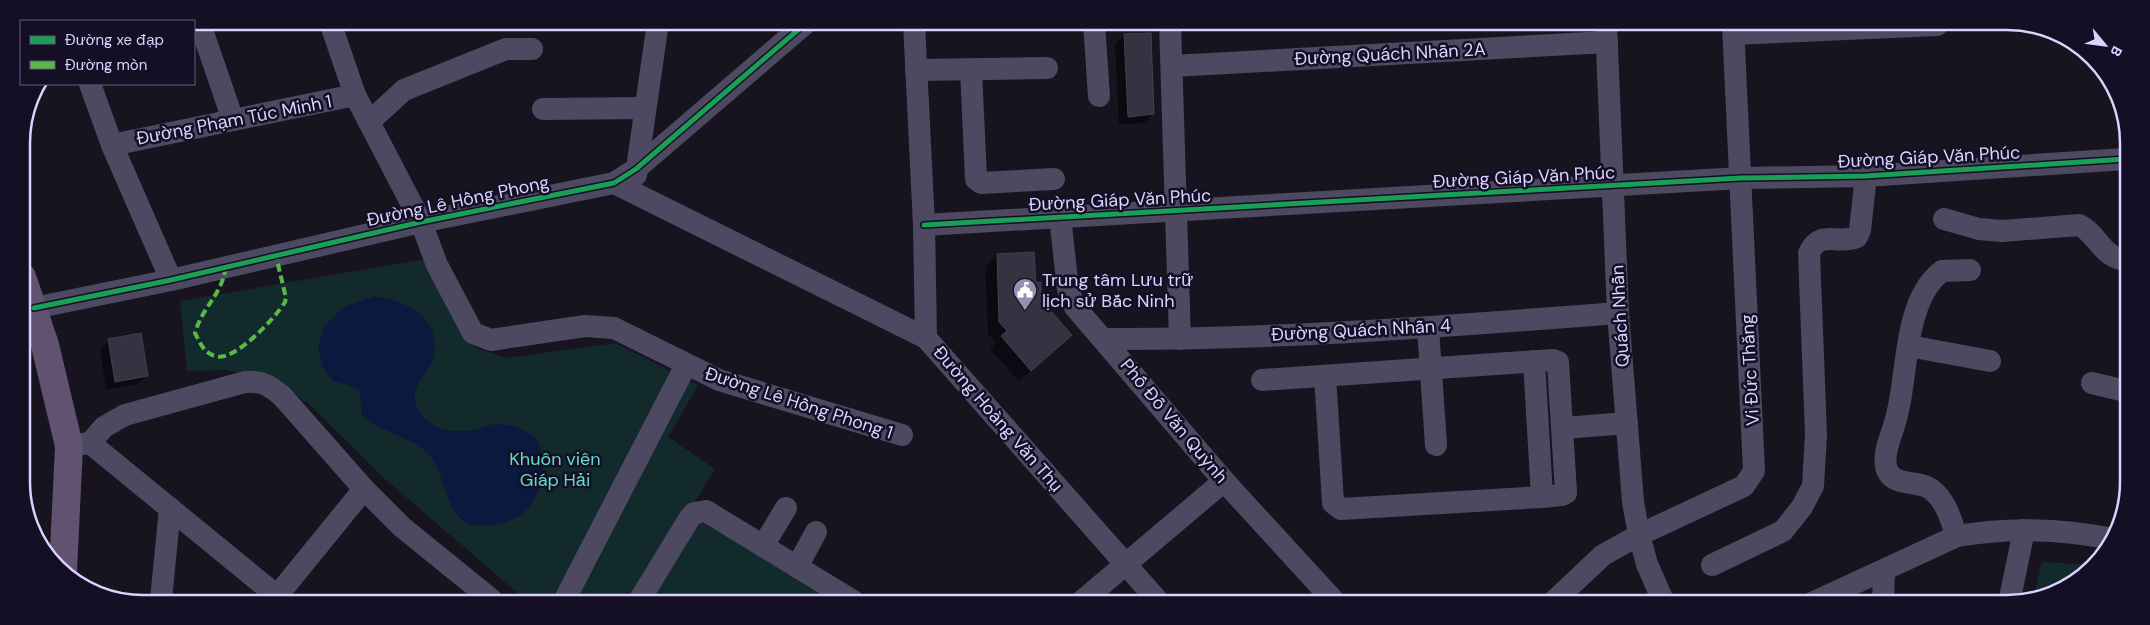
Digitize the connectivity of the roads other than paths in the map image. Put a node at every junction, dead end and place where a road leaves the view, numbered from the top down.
1 (202, 30) edge
2 (333, 30) edge
3 (657, 30) edge
4 (798, 30) edge
5 (914, 30) edge
6 (1094, 30) edge
7 (1170, 30) edge
8 (1734, 30) edge
9 (1607, 33) edge
10 (532, 49) dead end
11 (1173, 66) junction
12 (1047, 68) dead end
13 (916, 70) junction
14 (971, 70) junction
15 (90, 85) edge
16 (355, 96) junction
17 (1099, 96) dead end
18 (646, 108) junction
19 (543, 109) dead end
20 (233, 120) junction
21 (369, 122) junction
22 (112, 145) junction
23 (2120, 159) edge
24 (636, 169) junction
25 (1866, 176) junction
26 (1741, 178) junction
27 (1054, 179) dead end
28 (614, 183) junction
29 (1614, 185) junction
30 (636, 193) junction
31 (1176, 210) junction
32 (1060, 218) junction
33 (1944, 219) dead end
34 (421, 222) junction
35 (924, 225) junction
36 (2120, 258) edge
37 (1970, 270) dead end
38 (171, 280) junction
39 (1618, 313) junction
40 (31, 316) edge
41 (1428, 328) junction
42 (926, 338) junction
43 (1104, 339) junction
44 (1180, 340) junction
45 (1909, 346) junction
46 (1534, 361) junction
47 (1990, 361) dead end
48 (686, 365) junction
49 (1431, 369) junction
50 (1325, 376) junction
51 (1262, 380) dead end
52 (2092, 383) dead end
53 (2120, 390) edge
54 (1627, 423) junction
55 (1564, 428) junction
56 (902, 435) dead end
57 (80, 444) junction
58 (1436, 445) dead end
59 (1224, 481) junction
60 (364, 489) junction
61 (1542, 497) junction
62 (170, 508) junction
63 (786, 508) dead end
64 (2024, 530) junction
65 (816, 532) dead end
66 (1639, 535) junction
67 (1956, 536) junction
68 (2105, 538) edge
69 (763, 546) junction
70 (64, 563) edge
71 (1125, 565) junction
72 (1712, 565) dead end
73 (797, 567) junction
74 (1884, 571) junction
75 (161, 595) edge
76 (276, 595) edge
77 (282, 595) edge
78 (486, 595) edge
79 (567, 595) edge
80 (643, 595) edge
81 (844, 595) edge
82 (1089, 595) edge
83 (1153, 595) edge
84 (1329, 595) edge
85 (1560, 595) edge
86 (1661, 595) edge
87 (1830, 595) edge
88 (1883, 595) edge
89 (2010, 595) edge

1 - 20 street
2 - 16 street
3 - 18 street
4 - 24 street, Đường Lê Hồng Phong
5 - 13 street, Đường Hoàng Văn Thụ
6 - 17 street
7 - 11 street
8 - 26 street, Vi Đức Thăng
9 - 11 street, Đường Quách Nhẫn 2A
9 - 29 street, Quách Nhẫn
10 - 21 street
11 - 31 street
12 - 14 street
13 - 14 street
13 - 35 street, Đường Hoàng Văn Thụ
14 - 27 street
15 - 22 street
16 - 20 street, Đường Phạm Túc Minh 1
16 - 21 street
18 - 19 street
18 - 24 street
20 - 22 street, Đường Phạm Túc Minh 1
21 - 34 street
22 - 38 street
23 - 25 street, Đường Giáp Văn Phúc
24 - 28 street, Đường Lê Hồng Phong
24 - 30 street
25 - 26 street, Đường Giáp Văn Phúc
25 - 72 street
26 - 29 street, Đường Giáp Văn Phúc
26 - 66 street, Vi Đức Thăng
28 - 30 street
28 - 34 street, Đường Lê Hồng Phong
29 - 31 street, Đường Giáp Văn Phúc
29 - 39 street, Quách Nhẫn
30 - 42 street
31 - 32 street, Đường Giáp Văn Phúc
31 - 44 street
32 - 35 street, Đường Giáp Văn Phúc
32 - 43 street, Phố Đỗ Văn Quỳnh
33 - 36 street
34 - 38 street, Đường Lê Hồng Phong
34 - 48 street, Đường Lê Hồng Phong 1
35 - 42 street, Đường Hoàng Văn Thụ
37 - 45 street
38 - 40 street, Đường Lê Hồng Phong
39 - 41 street, Đường Quách Nhẫn 4
39 - 54 street, Quách Nhẫn
40 - 57 main road
41 - 44 street, Đường Quách Nhẫn 4
41 - 49 street
42 - 71 street, Đường Hoàng Văn Thụ
43 - 44 street, Đường Quách Nhẫn 4
43 - 59 street, Phố Đỗ Văn Quỳnh
45 - 47 street
45 - 67 street
46 - 49 street
46 - 55 street
46 - 61 street
48 - 56 street, Đường Lê Hồng Phong 1
48 - 79 street
49 - 50 street
49 - 58 street
50 - 51 street
50 - 61 street
52 - 53 street
54 - 55 street
54 - 66 street, Quách Nhẫn
55 - 61 street
57 - 60 street
57 - 62 street
57 - 70 main road
59 - 71 street
59 - 84 street, Phố Đỗ Văn Quỳnh
60 - 77 street
60 - 78 street
62 - 75 street
62 - 76 street
63 - 69 street
64 - 67 street
64 - 68 street
64 - 89 street
65 - 73 street
66 - 85 street, Vi Đức Thăng
66 - 86 street, Quách Nhẫn
67 - 74 street
69 - 73 street
69 - 80 street
71 - 82 street
71 - 83 street, Đường Hoàng Văn Thụ
73 - 81 street
74 - 87 street
74 - 88 street

